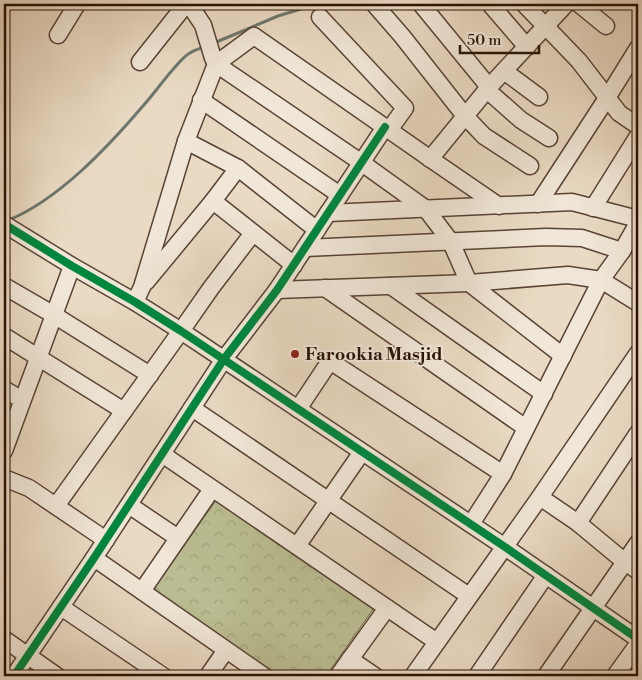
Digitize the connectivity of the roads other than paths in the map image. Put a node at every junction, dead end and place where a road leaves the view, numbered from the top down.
1 (77, 4) edge
2 (187, 4) edge
3 (421, 4) edge
4 (490, 4) edge
5 (524, 4) edge
6 (566, 4) edge
7 (579, 4) edge
8 (375, 5) edge
9 (320, 16) dead end
10 (606, 26) dead end
11 (546, 27) junction
12 (58, 35) dead end
13 (527, 47) junction
14 (638, 48) edge
15 (214, 57) junction
16 (140, 62) dead end
17 (504, 71) junction
18 (488, 88) junction
19 (539, 96) dead end
20 (607, 98) junction
21 (201, 100) junction
22 (465, 116) junction
23 (638, 126) edge
24 (387, 128) junction
25 (638, 136) edge
26 (549, 138) dead end
27 (186, 141) junction
28 (430, 159) junction
29 (362, 163) junction
30 (530, 166) dead end
31 (238, 168) junction
32 (340, 195) junction
33 (213, 201) junction
34 (538, 204) junction
35 (499, 206) junction
36 (593, 208) junction
37 (426, 209) junction
38 (328, 213) junction
39 (638, 218) edge
40 (638, 222) edge
41 (5, 228) edge
42 (316, 230) junction
43 (254, 233) junction
44 (451, 242) junction
45 (305, 248) junction
46 (622, 251) junction
47 (294, 265) junction
48 (72, 266) junction
49 (601, 280) junction
50 (468, 283) junction
51 (4, 286) edge
52 (392, 286) junction
53 (325, 288) junction
54 (277, 290) junction
55 (139, 295) junction
56 (638, 303) edge
57 (54, 315) junction
58 (181, 332) junction
59 (4, 336) edge
60 (638, 353) edge
61 (563, 356) junction
62 (38, 358) junction
63 (224, 360) junction
64 (150, 375) junction
65 (4, 389) edge
66 (544, 394) junction
67 (22, 400) junction
68 (192, 408) junction
69 (298, 409) junction
70 (124, 411) junction
71 (526, 428) junction
72 (638, 433) edge
73 (5, 443) edge
74 (362, 452) junction
75 (162, 454) junction
76 (502, 474) junction
77 (4, 478) edge
78 (212, 489) junction
79 (540, 497) junction
80 (329, 500) junction
81 (129, 504) junction
82 (56, 506) junction
83 (578, 523) junction
84 (470, 524) junction
85 (178, 538) junction
86 (106, 540) junction
87 (638, 542) edge
88 (297, 546) junction
89 (504, 547) junction
90 (94, 558) junction
91 (632, 566) edge
92 (546, 575) junction
93 (142, 591) junction
94 (470, 596) junction
95 (61, 607) junction
96 (593, 607) junction
97 (386, 608) junction
98 (638, 638) edge
99 (4, 639) edge
100 (437, 642) junction
101 (638, 644) edge
102 (226, 650) junction
103 (28, 656) junction
104 (350, 659) junction
105 (14, 676) edge
106 (57, 676) edge
107 (163, 676) edge
108 (208, 676) edge
109 (264, 676) edge
110 (338, 676) edge
111 (375, 676) edge
112 (413, 676) edge
113 (477, 676) edge
114 (546, 676) edge
115 (615, 676) edge

1 - 12 street
2 - 15 street
2 - 16 street
3 - 18 street
4 - 13 street
5 - 11 street
6 - 11 street
7 - 10 street
8 - 22 street
9 - 24 street
11 - 13 street
11 - 20 street
13 - 17 street
14 - 20 street
15 - 21 street
15 - 24 street
15 - 29 street
17 - 18 street
17 - 19 street
18 - 22 street
18 - 26 street
20 - 23 street
20 - 34 street
21 - 27 street
21 - 32 street
22 - 28 street
22 - 30 street
24 - 28 street
24 - 29 street
25 - 36 street
27 - 31 street
27 - 55 street
28 - 35 street
29 - 32 street
29 - 37 street
31 - 33 street
31 - 42 street
32 - 38 street
33 - 43 street
33 - 55 street
34 - 35 street
34 - 36 street
35 - 37 street
36 - 39 street
37 - 38 street
37 - 44 street
38 - 42 street
40 - 46 street
41 - 48 street
42 - 45 street
43 - 47 street
43 - 58 street
44 - 45 street
44 - 46 street
44 - 50 street
45 - 47 street
46 - 49 street
47 - 54 street
48 - 55 street
48 - 57 street
49 - 50 street
49 - 56 street
49 - 61 street
50 - 52 street
50 - 61 street
51 - 57 street
52 - 53 street
52 - 66 street
53 - 54 street
53 - 71 street
54 - 63 street
55 - 58 street
57 - 62 street
57 - 64 street
58 - 63 street
58 - 64 street
59 - 62 street
60 - 79 street
61 - 66 street
62 - 67 street
62 - 70 street
63 - 68 street
63 - 69 street
64 - 70 street
65 - 67 street
66 - 71 street
67 - 73 street
68 - 75 street
68 - 80 street
69 - 74 street
69 - 76 street
70 - 82 street
71 - 76 street
72 - 83 street
74 - 80 street
74 - 84 street
75 - 78 street
75 - 81 street
76 - 84 street
77 - 82 street
78 - 85 street
78 - 88 street
79 - 83 street
79 - 89 street
80 - 88 street
80 - 94 street
81 - 85 street
81 - 86 street
82 - 86 street
83 - 91 street
84 - 89 street
85 - 93 street
86 - 90 street
87 - 91 street
88 - 97 street
89 - 92 street
89 - 94 street
90 - 93 street
90 - 95 street
91 - 96 street
92 - 96 street
92 - 113 street
93 - 102 street
94 - 100 street
95 - 103 street
95 - 107 street
96 - 98 street
96 - 114 street
97 - 100 street
97 - 104 street
99 - 103 street
100 - 112 street
101 - 115 street
102 - 108 street
102 - 109 street
103 - 105 street
103 - 106 street
104 - 110 street
104 - 111 street

